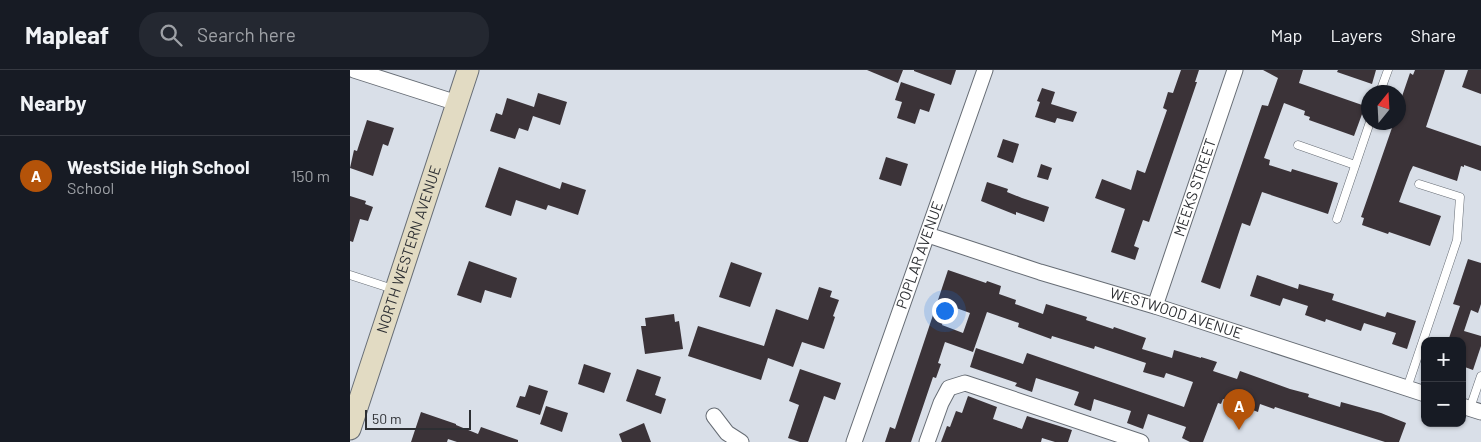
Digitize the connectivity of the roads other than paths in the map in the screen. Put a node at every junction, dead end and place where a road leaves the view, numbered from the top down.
1 (354, 70) edge
2 (468, 70) edge
3 (985, 70) edge
4 (1235, 70) edge
5 (1388, 70) edge
6 (1383, 85) edge
7 (457, 103) junction
8 (1367, 130) edge
9 (1298, 145) dead end
10 (1355, 165) junction
11 (1420, 184) dead end
12 (1337, 219) dead end
13 (928, 235) junction
14 (350, 275) edge
15 (396, 290) junction
16 (1155, 306) junction
17 (1481, 376) edge
18 (1407, 388) junction
19 (1421, 393) edge
20 (1471, 409) edge
21 (714, 416) dead end
22 (350, 429) edge
23 (741, 442) edge
24 (854, 442) edge
25 (927, 442) edge
26 (1141, 442) edge

1 - 7 street
2 - 7 main road, NORTH WESTERN AVENUE
3 - 13 street, POPLAR AVENUE
4 - 16 street, MEEKS STREET
5 - 6 lane
7 - 15 main road, NORTH WESTERN AVENUE
8 - 10 lane
9 - 10 lane
10 - 12 lane
11 - 18 lane
13 - 16 street, WESTWOOD AVENUE
13 - 24 street, POPLAR AVENUE
14 - 15 lane
15 - 22 main road, NORTH WESTERN AVENUE
16 - 18 street, WESTWOOD AVENUE
17 - 20 lane
18 - 19 street, WESTWOOD AVENUE
21 - 23 street
25 - 26 street

